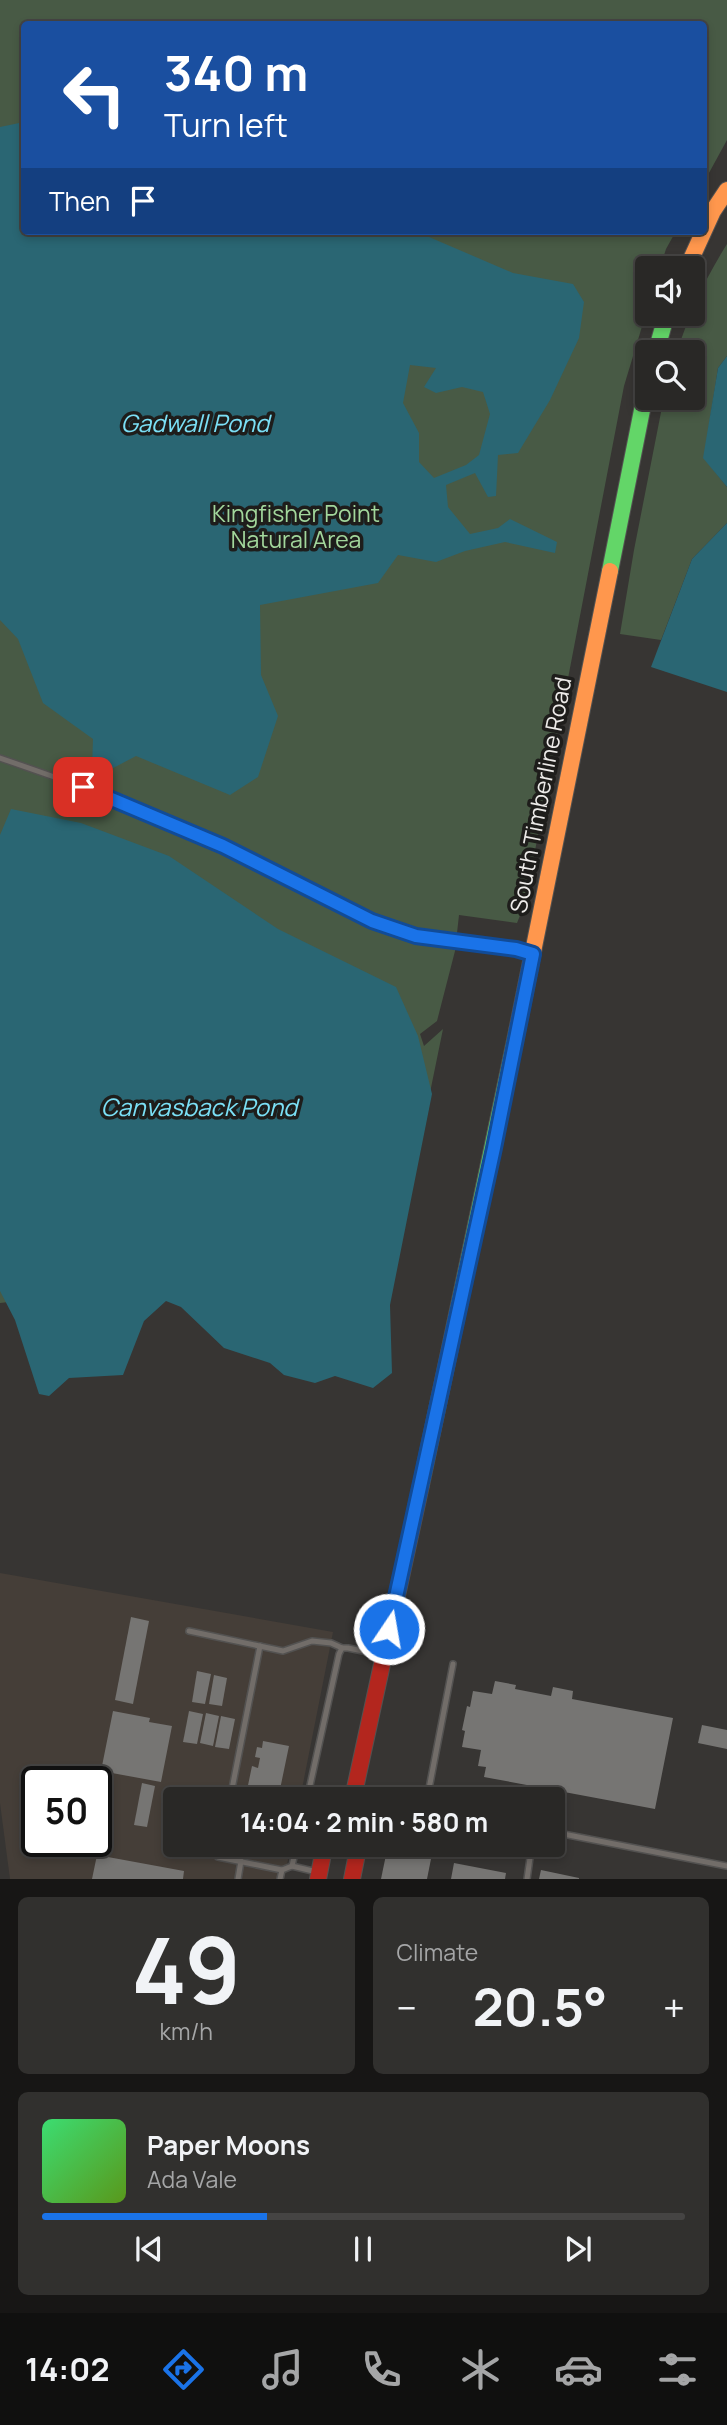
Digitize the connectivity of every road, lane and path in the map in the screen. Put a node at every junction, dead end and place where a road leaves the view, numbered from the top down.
1 (727, 190) edge
2 (707, 224) edge
3 (702, 235) edge
4 (692, 256) edge
5 (642, 410) edge
6 (0, 758) edge
7 (533, 954) junction
8 (189, 1631) dead end
9 (260, 1646) junction
10 (342, 1648) junction
11 (384, 1656) junction
12 (453, 1664) dead end
13 (232, 1787) edge
14 (310, 1787) edge
15 (354, 1787) edge
16 (428, 1787) edge
17 (565, 1834) edge
18 (218, 1857) edge
19 (294, 1857) edge
20 (324, 1857) edge
21 (356, 1857) edge
22 (530, 1857) edge
23 (241, 1861) junction
24 (292, 1866) junction
25 (727, 1866) edge
26 (282, 1870) junction
27 (322, 1877) edge
28 (238, 1879) edge
29 (279, 1879) edge
30 (352, 1879) edge
31 (527, 1879) edge

1 - 2 main road
3 - 4 main road
5 - 7 main road, South Timberline Road
6 - 7 lane
7 - 11 main road, South Timberline Road
8 - 9 lane
9 - 10 lane
9 - 13 lane
10 - 11 lane
10 - 14 lane
11 - 15 main road, South Timberline Road
12 - 16 lane
17 - 25 lane
18 - 23 lane
19 - 24 lane
20 - 27 main road
21 - 30 main road
22 - 31 lane
23 - 26 lane
23 - 28 lane
24 - 26 lane
24 - 27 lane
26 - 29 lane

